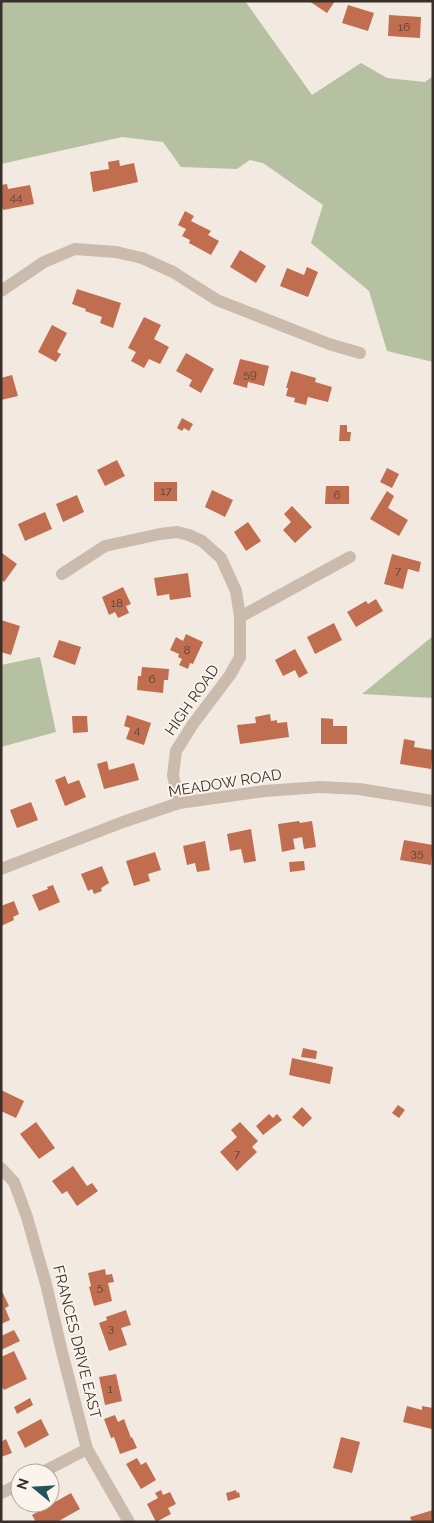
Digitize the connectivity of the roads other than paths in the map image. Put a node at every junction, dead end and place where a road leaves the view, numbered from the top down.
1 (1, 291) edge
2 (360, 353) dead end
3 (350, 557) dead end
4 (62, 574) dead end
5 (240, 617) junction
6 (433, 802) edge
7 (179, 803) junction
8 (1, 869) edge
9 (1, 1168) edge
10 (87, 1449) junction
11 (60, 1463) edge
12 (129, 1522) edge

1 - 2 street
3 - 5 street
4 - 5 street, HIGH ROAD
5 - 7 street, HIGH ROAD
6 - 7 street, MEADOW ROAD
7 - 8 street, MEADOW ROAD
9 - 10 street, FRANCES DRIVE EAST
10 - 11 street
10 - 12 street, FRANCES DRIVE EAST

